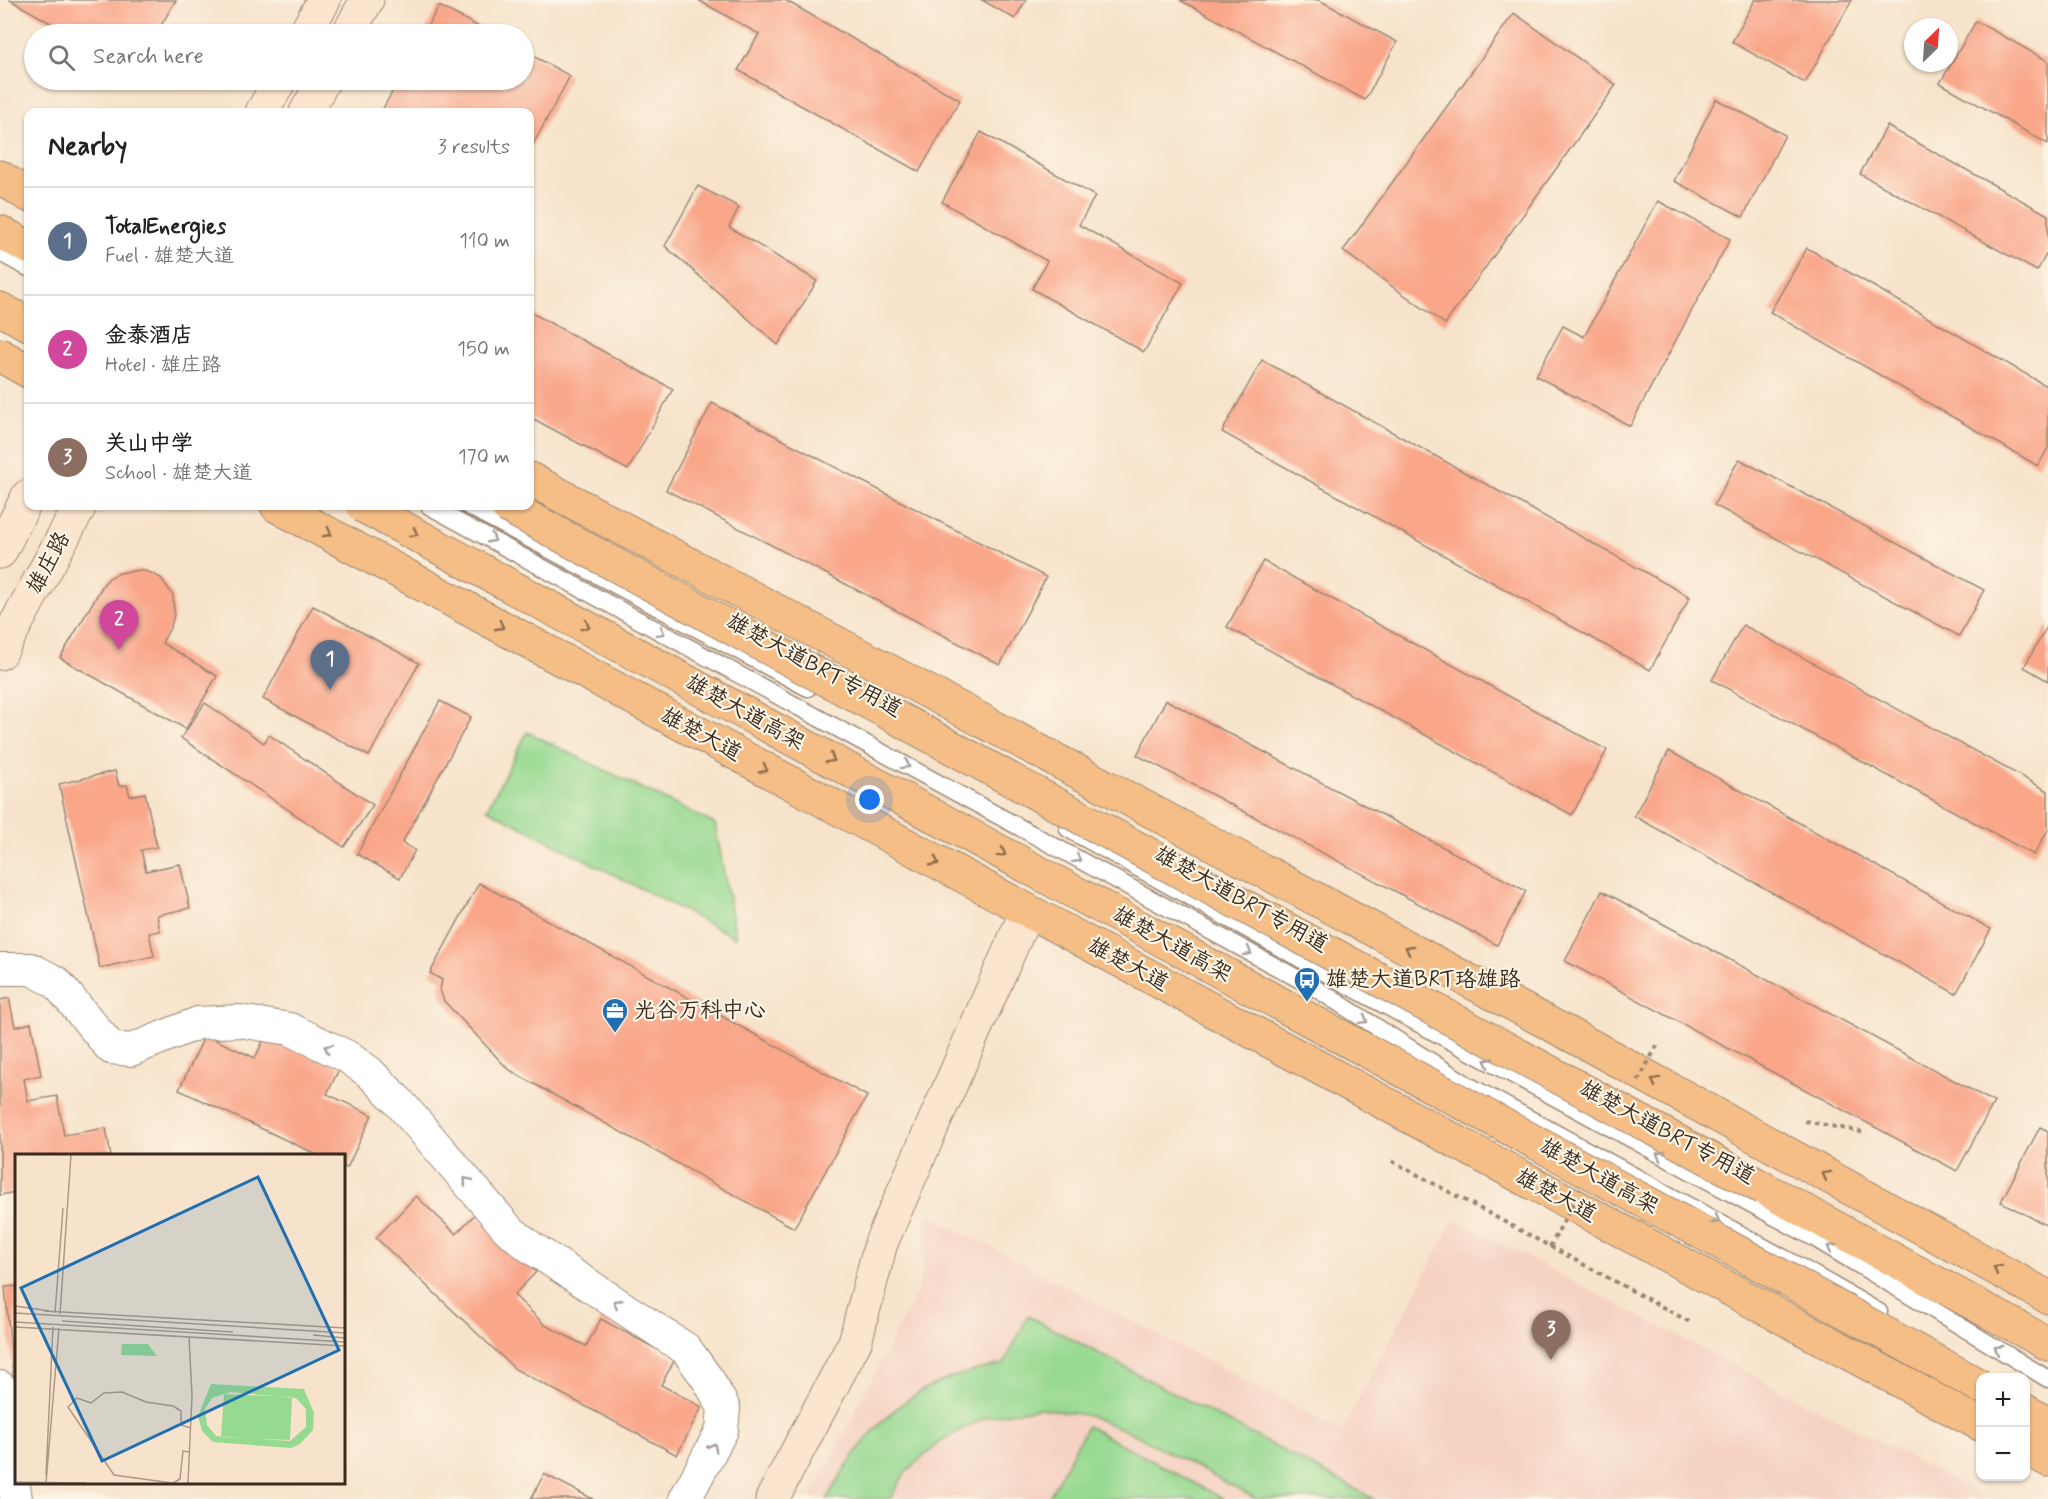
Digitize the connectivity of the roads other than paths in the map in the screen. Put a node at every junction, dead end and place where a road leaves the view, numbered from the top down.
1 (324, 0) edge
2 (367, 0) edge
3 (311, 24) edge
4 (354, 24) edge
5 (274, 90) edge
6 (318, 90) edge
7 (264, 108) edge
8 (308, 108) edge
9 (0, 177) edge
10 (24, 192) edge
11 (0, 195) edge
12 (24, 208) edge
13 (0, 232) edge
14 (24, 245) edge
15 (0, 253) edge
16 (24, 266) edge
17 (0, 309) edge
18 (24, 322) edge
19 (0, 355) edge
20 (24, 369) edge
21 (534, 481) edge
22 (24, 504) edge
23 (78, 510) edge
24 (284, 510) edge
25 (370, 510) edge
26 (436, 510) edge
27 (475, 510) edge
28 (514, 510) edge
29 (0, 552) edge
30 (0, 653) edge
31 (825, 697) dead end
32 (866, 720) dead end
33 (1027, 911) junction
34 (0, 969) edge
35 (1763, 1188) junction
36 (2048, 1297) edge
37 (2048, 1329) edge
38 (2048, 1344) edge
39 (1987, 1373) edge
40 (2048, 1379) edge
41 (1976, 1384) edge
42 (0, 1387) edge
43 (2030, 1398) edge
44 (2048, 1408) edge
45 (2030, 1414) edge
46 (1976, 1422) edge
47 (2048, 1424) edge
48 (2030, 1451) edge
49 (2048, 1461) edge
50 (16, 1499) edge
51 (685, 1499) edge
52 (772, 1499) edge

1 - 3 street
2 - 4 street
5 - 7 street
6 - 8 street
9 - 10 main road
11 - 12 main road
13 - 14 main road
15 - 16 lane
17 - 18 main road
19 - 20 main road
36 -> 21 main road
22 - 29 street
23 - 30 street, 雄庄路
24 -> 33 main road, 雄楚大道
25 -> 41 main road, 雄楚大道高架, bridge
26 -> 39 lane, 雄楚大道BRT专用道
27 - 31 lane, 雄楚大道BRT专用道
28 - 35 main road, bridge
40 -> 32 lane, 雄楚大道BRT专用道
33 - 46 main road, 雄楚大道
33 - 52 street
51 -> 34 street
35 - 37 main road
35 - 38 main road
42 - 50 street
43 - 44 lane
45 - 47 main road
48 - 49 main road

